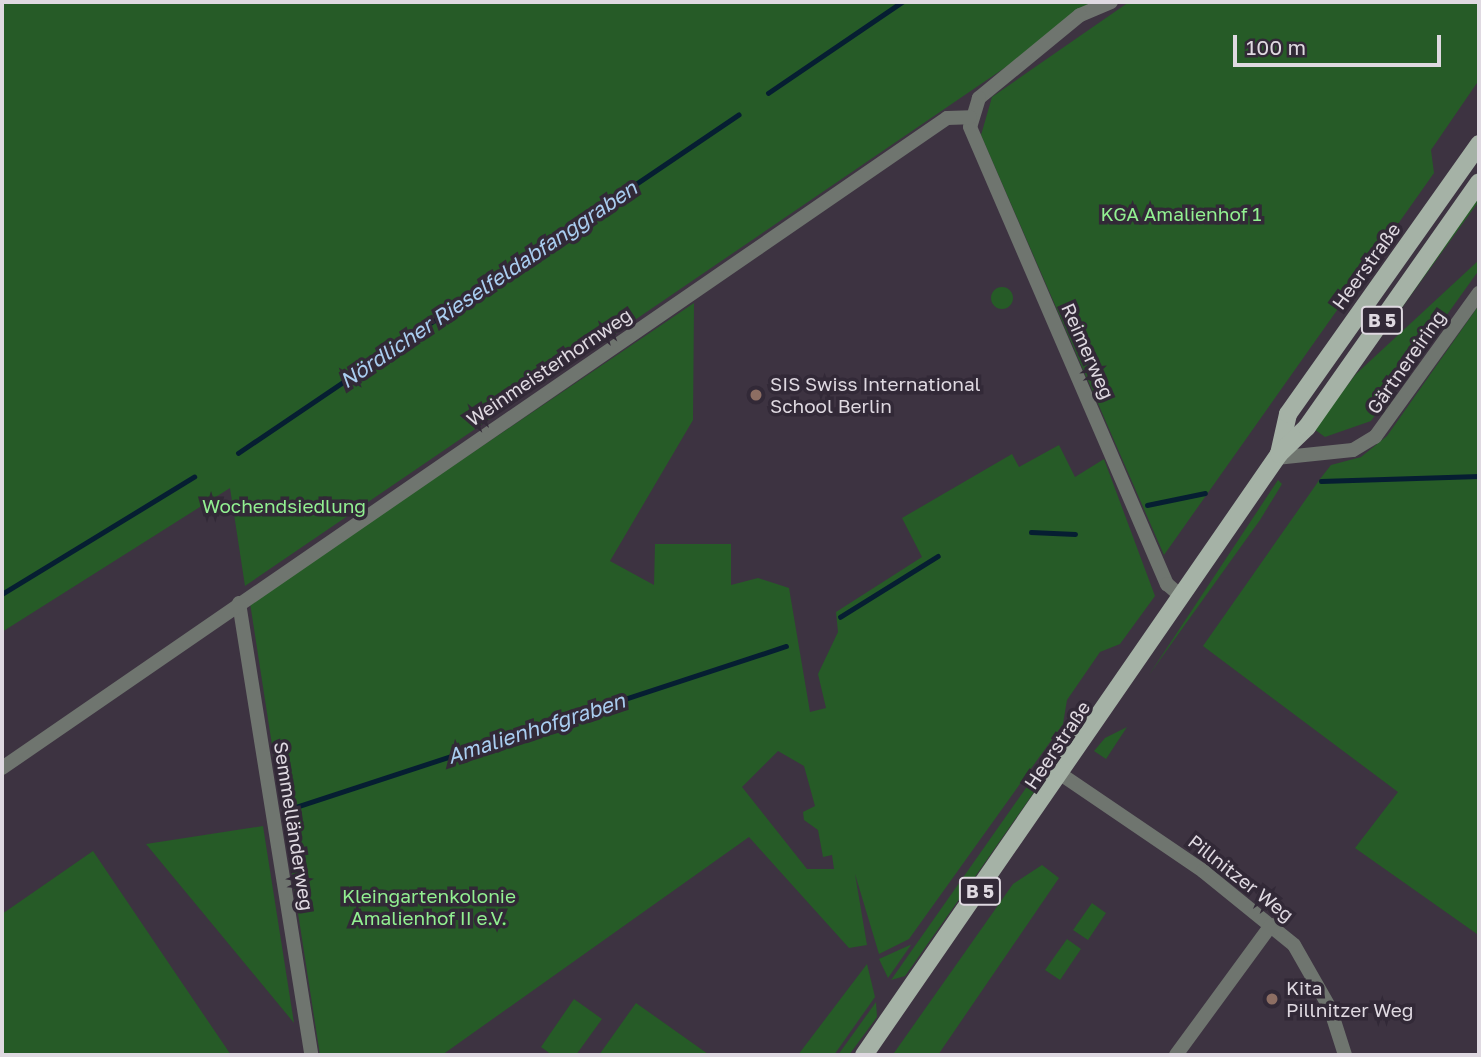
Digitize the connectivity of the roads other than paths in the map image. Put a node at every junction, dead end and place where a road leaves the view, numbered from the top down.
1 (1111, 2) edge
2 (970, 117) junction
3 (1479, 144) edge
4 (1479, 182) edge
5 (1479, 293) edge
6 (1278, 456) junction
7 (1181, 596) junction
8 (239, 603) junction
9 (2, 768) edge
10 (1062, 775) junction
11 (1271, 925) junction
12 (311, 1055) edge
13 (864, 1055) edge
14 (1176, 1055) edge
15 (1345, 1055) edge

1 - 2 street
2 - 7 street, Reimerweg
2 - 8 street, Weinmeisterhornweg
3 - 6 main road, Heerstraße / B 5
4 - 6 main road, Heerstraße / B 5
5 - 6 street, Gärtnereiring
6 - 7 main road, Heerstraße / B 5
7 - 10 main road, Heerstraße / B 5
8 - 9 street, Weinmeisterhornweg
8 - 12 street, Semmelländerweg
10 - 11 street, Pillnitzer Weg
10 - 13 main road, Heerstraße / B 5
11 - 14 street
11 - 15 street, Pillnitzer Weg

